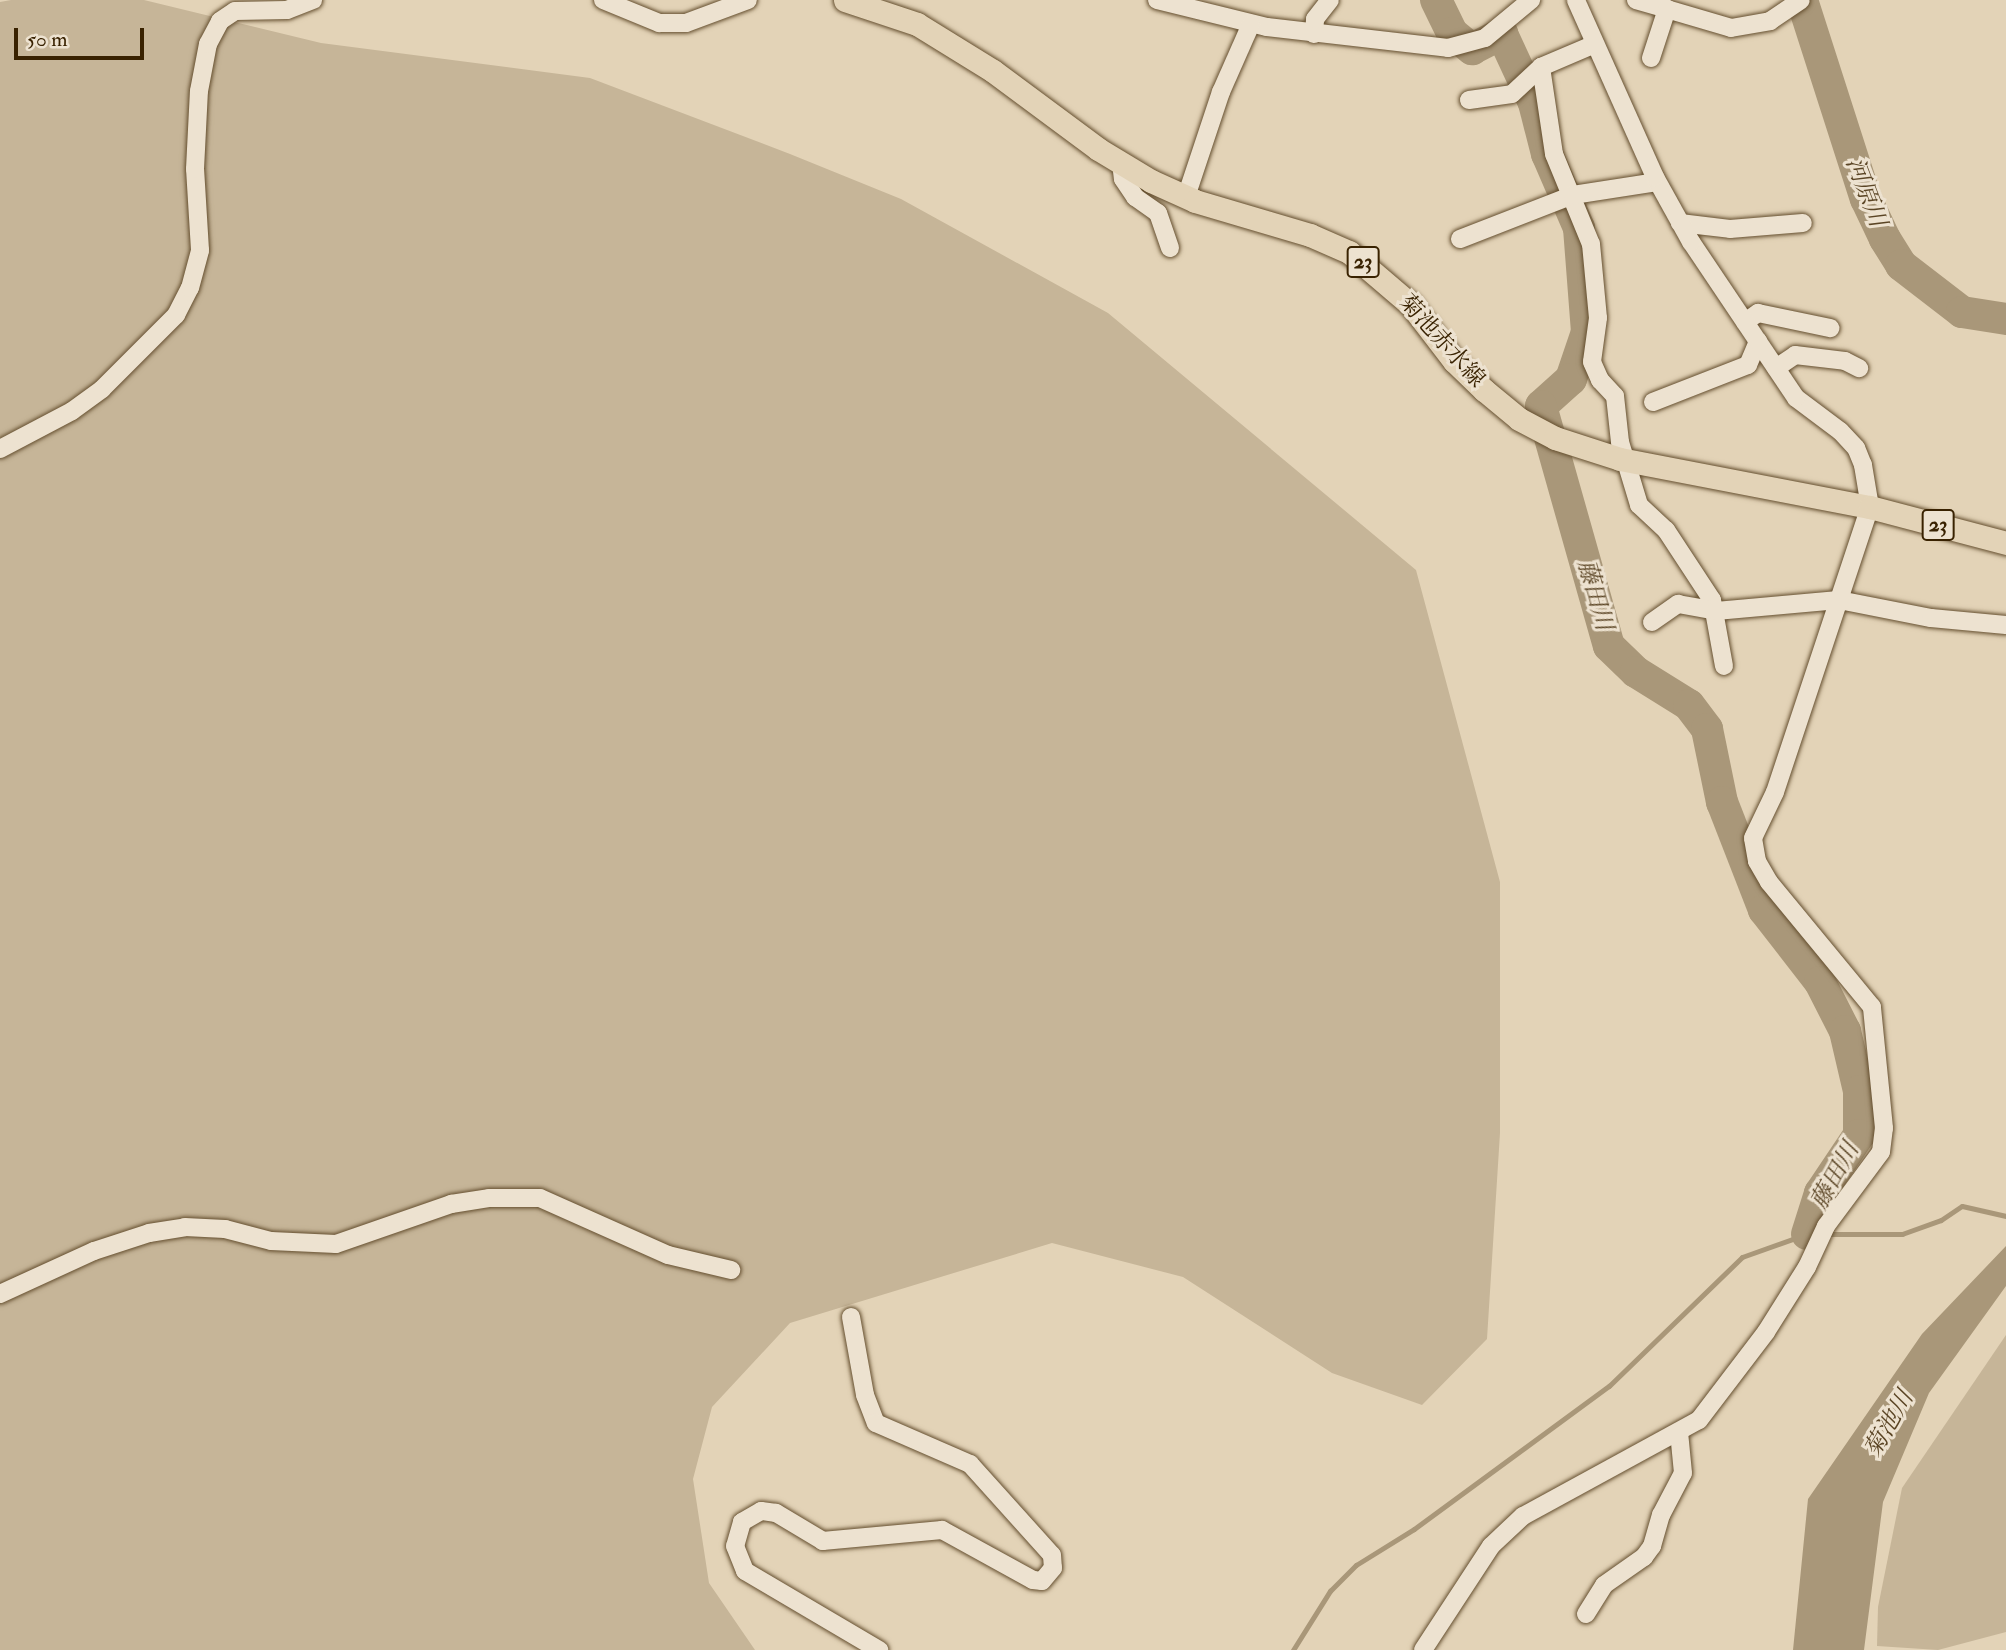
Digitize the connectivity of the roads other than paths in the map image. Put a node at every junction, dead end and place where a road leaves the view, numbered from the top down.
1 (313, 0) edge
2 (603, 0) edge
3 (748, 0) edge
4 (845, 0) edge
5 (1157, 0) edge
6 (1330, 0) edge
7 (1531, 0) edge
8 (1576, 0) edge
9 (1636, 0) edge
10 (1801, 0) edge
11 (1215, 8) edge
12 (1667, 9) junction
13 (1251, 24) junction
14 (1314, 34) junction
15 (1595, 44) junction
16 (1651, 58) dead end
17 (1541, 67) junction
18 (1469, 100) dead end
19 (1121, 163) junction
20 (1657, 181) junction
21 (1573, 195) junction
22 (1186, 197) junction
23 (1680, 223) junction
24 (1803, 223) dead end
25 (1460, 239) dead end
26 (1170, 248) dead end
27 (1745, 322) junction
28 (1830, 328) dead end
29 (1758, 341) junction
30 (1776, 368) junction
31 (1859, 368) dead end
32 (1653, 402) dead end
33 (0, 449) edge
34 (1624, 460) junction
35 (1870, 507) junction
36 (2006, 543) edge
37 (1839, 600) junction
38 (1716, 611) junction
39 (1652, 622) dead end
40 (2006, 625) edge
41 (1724, 666) dead end
42 (731, 1270) dead end
43 (0, 1294) edge
44 (851, 1317) dead end
45 (1679, 1432) junction
46 (1586, 1614) dead end
47 (879, 1650) edge
48 (1423, 1650) edge

1 - 33 street
2 - 3 street
4 - 19 main road, 菊池赤水線 / 23
5 - 11 street
6 - 14 street
7 - 14 street
8 - 15 street
9 - 12 street
10 - 12 street
11 - 13 street
12 - 16 street
13 - 14 street
13 - 22 street
15 - 17 street
15 - 20 street
17 - 18 street
17 - 21 street
19 - 22 main road, 菊池赤水線 / 23
19 - 26 street
20 - 21 street
20 - 23 street
21 - 25 street
21 - 34 street
22 - 34 main road, 菊池赤水線 / 23
23 - 24 street
23 - 27 street
27 - 28 street
27 - 29 street
29 - 30 street
29 - 32 street
30 - 31 street
30 - 35 street
34 - 35 main road, 菊池赤水線 / 23
34 - 38 street
35 - 36 main road, 菊池赤水線 / 23
35 - 37 street
37 - 38 street
37 - 40 street
37 - 45 street
38 - 39 street
38 - 41 street
42 - 43 street
44 - 47 street
45 - 46 street
45 - 48 street

